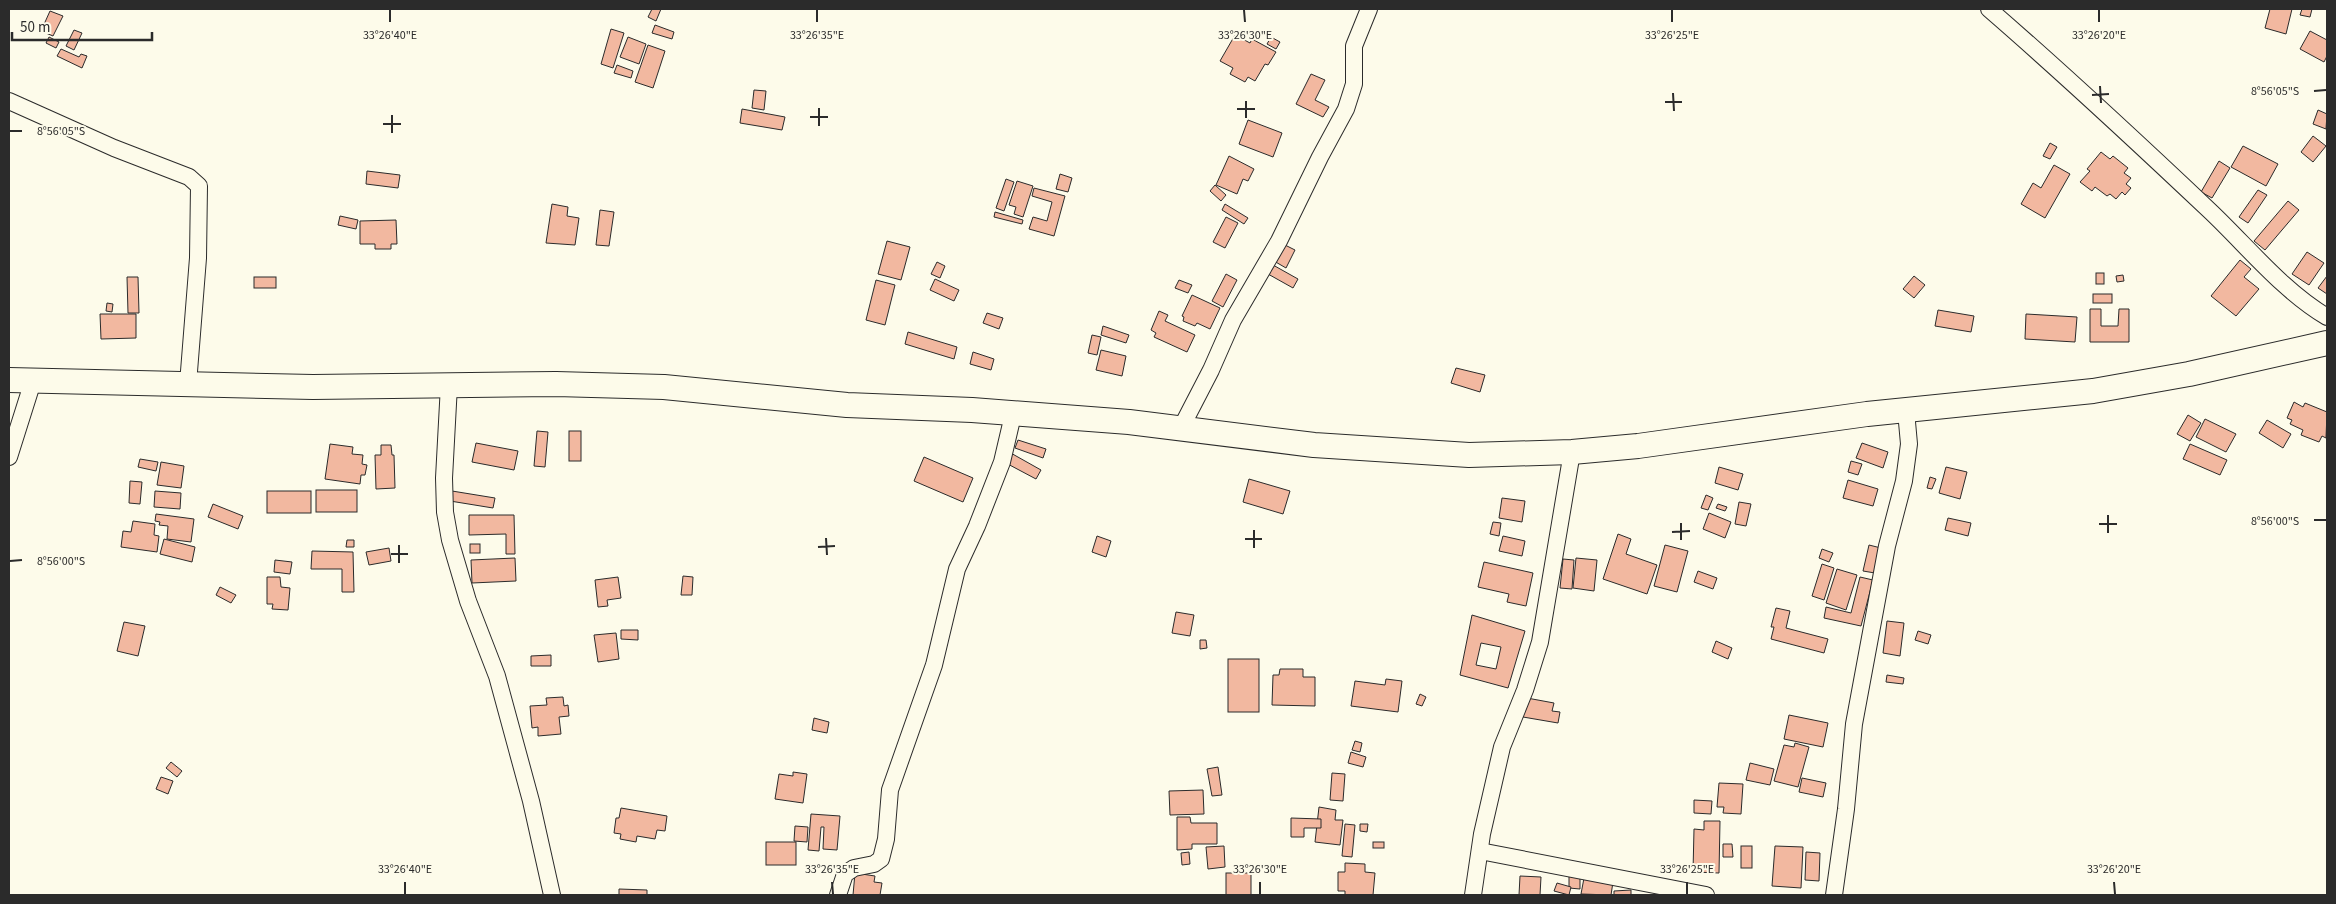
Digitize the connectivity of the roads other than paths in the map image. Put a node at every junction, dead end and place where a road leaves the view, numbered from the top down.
1 (1369, 9) edge
2 (1989, 9) edge
3 (9, 101) edge
4 (2327, 318) edge
5 (2327, 343) edge
6 (9, 380) edge
7 (33, 381) junction
8 (188, 384) junction
9 (449, 385) junction
10 (1906, 411) junction
11 (1013, 414) junction
12 (1181, 428) junction
13 (1572, 452) junction
14 (9, 457) edge
15 (1480, 851) junction
16 (552, 895) edge
17 (838, 895) edge
18 (1473, 895) edge
19 (1706, 895) edge
20 (1834, 895) edge

1 - 12 street
2 - 4 street
3 - 8 street
5 - 10 street
6 - 7 street
7 - 8 street
7 - 14 street
8 - 9 street
9 - 11 street
9 - 16 street
10 - 13 street
10 - 20 street
11 - 12 street
11 - 17 street
12 - 13 street
13 - 15 street
15 - 18 street
15 - 19 street

